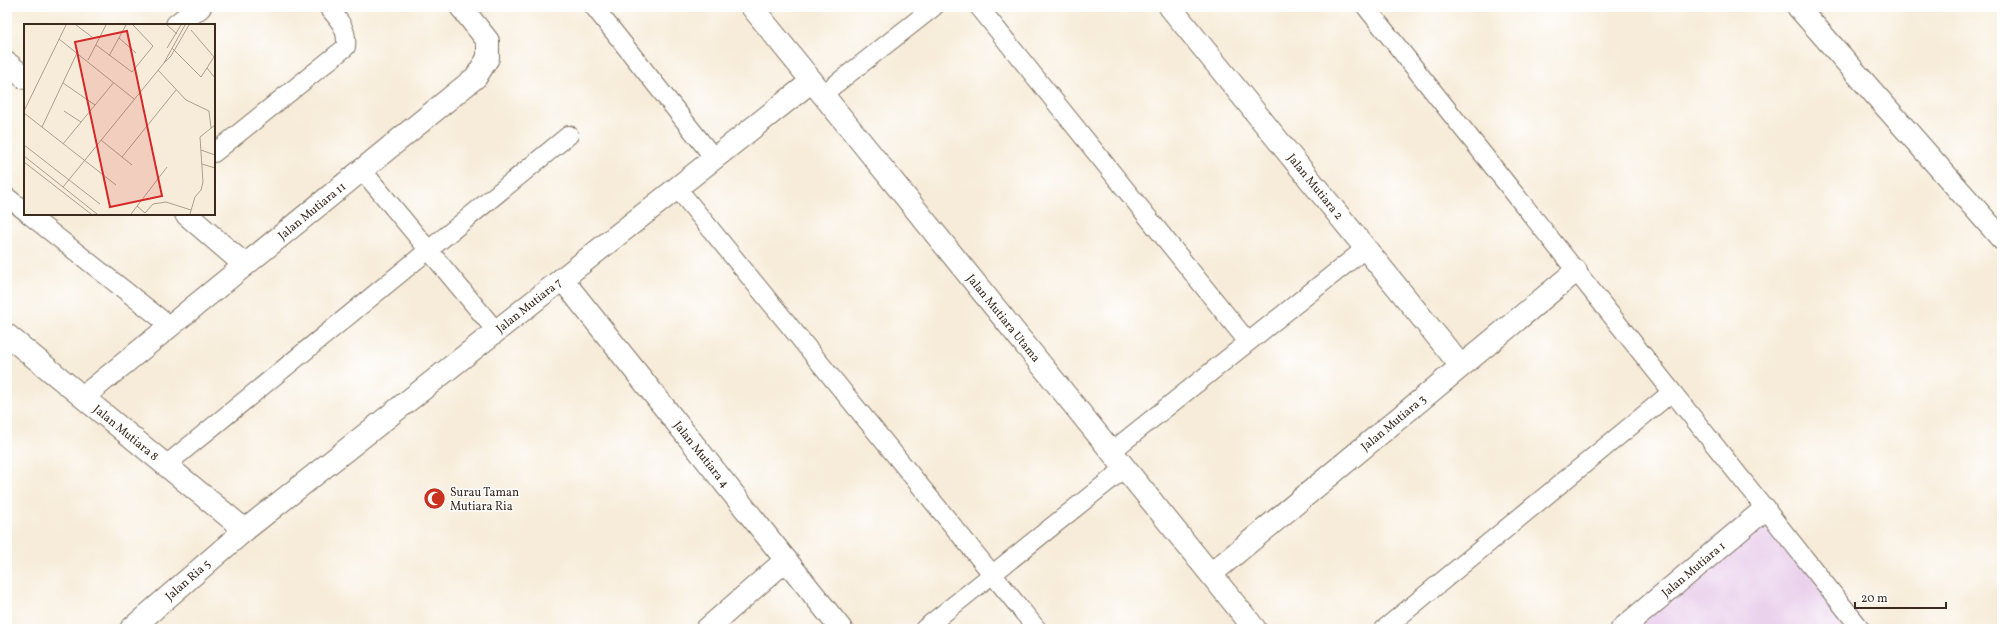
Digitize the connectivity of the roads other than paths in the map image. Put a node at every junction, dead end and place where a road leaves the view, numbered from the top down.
1 (200, 7) edge
2 (328, 7) edge
3 (461, 7) edge
4 (594, 7) edge
5 (752, 7) edge
6 (934, 7) edge
7 (979, 7) edge
8 (1170, 7) edge
9 (1366, 7) edge
10 (1798, 7) edge
11 (178, 24) edge
12 (7, 63) edge
13 (24, 77) edge
14 (818, 88) junction
15 (569, 135) dead end
16 (215, 152) edge
17 (714, 158) junction
18 (362, 170) junction
19 (677, 188) junction
20 (7, 197) edge
21 (24, 210) edge
22 (29, 215) edge
23 (187, 215) edge
24 (2002, 240) edge
25 (1366, 248) junction
26 (428, 249) junction
27 (245, 265) junction
28 (1576, 271) junction
29 (562, 279) junction
30 (170, 326) junction
31 (496, 331) junction
32 (7, 335) edge
33 (1248, 342) junction
34 (1461, 366) junction
35 (1672, 392) junction
36 (83, 397) junction
37 (1112, 451) junction
38 (166, 465) junction
39 (1126, 468) junction
40 (1765, 509) junction
41 (245, 530) junction
42 (786, 560) junction
43 (993, 574) junction
44 (1211, 574) junction
45 (131, 629) edge
46 (707, 629) edge
47 (841, 629) edge
48 (924, 629) edge
49 (1037, 629) edge
50 (1255, 629) edge
51 (1384, 629) edge
52 (1622, 629) edge
53 (1861, 629) edge

1 - 11 street
2 - 16 lane
3 - 18 street, Jalan Mutiara 11
4 - 17 lane
5 - 14 street, Jalan Mutiara Utama
6 - 14 lane
7 - 33 lane
8 - 25 street, Jalan Mutiara 2
9 - 28 lane
10 - 24 street
12 - 13 street
14 - 17 street, Jalan Mutiara 7
14 - 37 street, Jalan Mutiara Utama
15 - 26 lane
17 - 19 street, Jalan Mutiara 7
18 - 26 lane
18 - 27 street, Jalan Mutiara 11
19 - 29 street, Jalan Mutiara 7
19 - 43 lane
20 - 21 lane
22 - 30 lane
23 - 27 street
25 - 33 lane
25 - 34 street, Jalan Mutiara 2
26 - 31 lane
26 - 38 lane
27 - 30 street, Jalan Mutiara 11
28 - 34 street, Jalan Mutiara 3
28 - 35 lane
29 - 31 street, Jalan Mutiara 7
29 - 42 street, Jalan Mutiara 4
30 - 36 street, Jalan Mutiara 11
31 - 41 street, Jalan Mutiara 7
32 - 36 street, Jalan Mutiara 8
33 - 37 lane
34 - 44 street, Jalan Mutiara 3
35 - 40 lane
35 - 51 lane
36 - 38 street, Jalan Mutiara 8
37 - 39 street, Jalan Mutiara Utama
38 - 41 street, Jalan Mutiara 8
39 - 43 lane
39 - 44 street, Jalan Mutiara Utama
40 - 52 street, Jalan Mutiara 1
40 - 53 lane
41 - 45 street, Jalan Ria 5
42 - 46 street
42 - 47 street, Jalan Mutiara 4
43 - 48 lane
43 - 49 lane
44 - 50 street, Jalan Mutiara Utama

